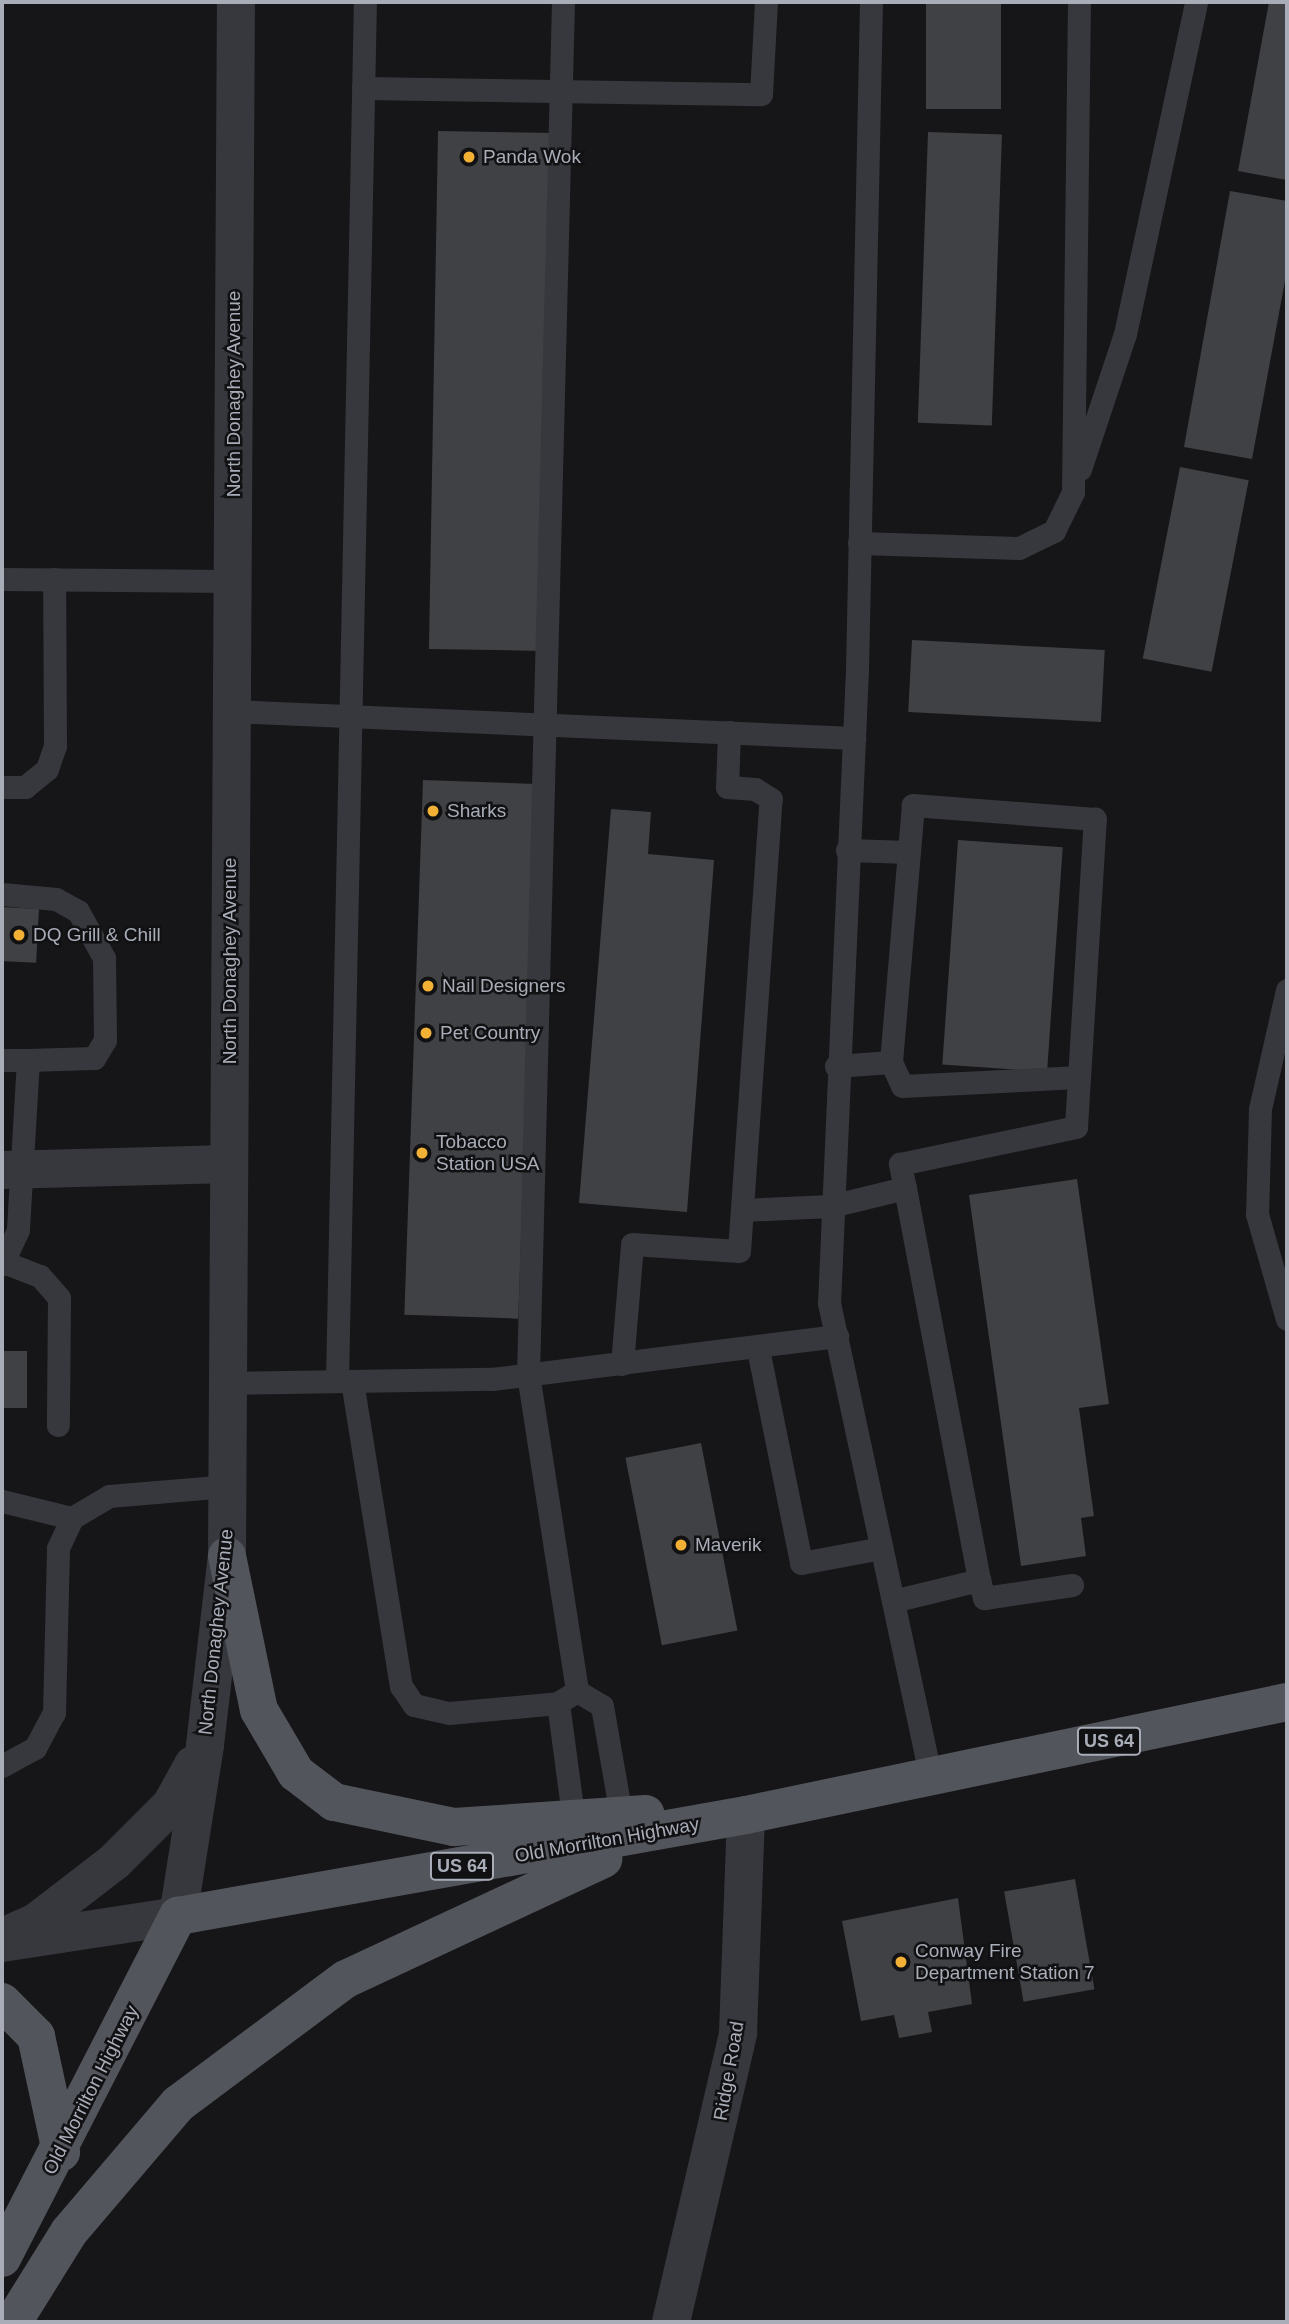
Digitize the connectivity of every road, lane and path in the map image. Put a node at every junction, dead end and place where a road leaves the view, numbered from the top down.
1 (236, 2) edge
2 (365, 2) edge
3 (563, 2) edge
4 (765, 2) edge
5 (871, 2) edge
6 (1079, 2) edge
7 (1196, 2) edge
8 (363, 88) junction
9 (561, 90) junction
10 (1073, 492) junction
11 (859, 543) junction
12 (2, 579) edge
13 (54, 579) junction
14 (232, 581) junction
15 (231, 711) junction
16 (346, 716) junction
17 (544, 724) junction
18 (729, 732) junction
19 (854, 738) junction
20 (2, 787) edge
21 (847, 850) junction
22 (909, 852) junction
23 (2, 894) edge
24 (1287, 990) edge
25 (2, 1060) edge
26 (28, 1060) junction
27 (891, 1062) junction
28 (836, 1066) junction
29 (1079, 1077) junction
30 (229, 1164) junction
31 (12, 1170) edge
32 (905, 1188) junction
33 (831, 1206) junction
34 (742, 1210) junction
35 (4, 1264) edge
36 (1287, 1318) edge
37 (837, 1336) junction
38 (758, 1349) junction
39 (622, 1364) junction
40 (528, 1374) junction
41 (344, 1381) junction
42 (228, 1383) junction
43 (58, 1425) dead end
44 (228, 1486) junction
45 (2, 1501) edge
46 (72, 1518) junction
47 (881, 1548) junction
48 (227, 1556) junction
49 (979, 1580) junction
50 (1072, 1585) dead end
51 (893, 1601) junction
52 (567, 1697) junction
53 (1287, 1702) edge
54 (205, 1745) junction
55 (2, 1766) edge
56 (931, 1779) junction
57 (621, 1815) junction
58 (746, 1815) junction
59 (573, 1816) junction
60 (178, 1916) junction
61 (2, 1938) edge
62 (2, 1943) edge
63 (2, 2002) edge
64 (61, 2152) junction
65 (2, 2258) edge
66 (13, 2322) edge
67 (671, 2322) edge

1 - 14 street, North Donaghey Avenue
2 - 8 lane
3 - 9 lane
4 - 9 lane
5 - 11 lane
6 - 10 lane
7 - 10 lane
8 - 9 lane
8 - 16 lane
9 - 17 lane
10 - 11 lane
11 - 19 lane
12 - 13 lane
13 - 14 lane
13 - 20 lane
14 - 15 street, North Donaghey Avenue
15 - 16 lane
15 - 30 street, North Donaghey Avenue
16 - 17 lane
16 - 41 lane
17 - 18 lane
17 - 40 lane
18 - 19 lane
18 - 34 lane
19 - 21 lane
21 - 22 lane
21 - 28 lane
22 - 27 lane
22 - 29 lane
23 - 26 lane
24 - 36 lane
25 - 26 lane
26 - 31 lane
27 - 28 lane
27 - 29 lane
28 - 33 lane
29 - 32 lane
30 - 31 street
30 - 42 street, North Donaghey Avenue
31 - 35 lane
32 - 33 lane
32 - 49 lane
33 - 34 lane
33 - 37 lane
34 - 39 lane
35 - 43 lane
37 - 38 lane
37 - 47 lane
38 - 39 lane
38 - 47 lane
39 - 40 lane
40 - 41 lane
40 - 52 lane
41 - 42 lane
41 - 52 lane
42 - 44 street, North Donaghey Avenue
44 - 46 lane
44 - 48 street, North Donaghey Avenue
45 - 46 lane
46 - 55 lane
47 - 51 lane
48 - 54 street, North Donaghey Avenue
48 - 59 main road
49 - 50 lane
49 - 51 lane
51 - 56 lane
52 - 57 lane
52 - 59 lane
53 - 56 main road, Old Morrilton Highway / US 64
54 - 60 street, North Donaghey Avenue
54 - 61 street
56 - 58 main road, Old Morrilton Highway / US 64
57 - 58 main road
57 - 59 main road
58 - 60 main road, Old Morrilton Highway / US 64
58 - 66 main road
58 - 67 street, Ridge Road
60 - 62 street
60 - 64 main road, Old Morrilton Highway
63 - 64 main road
64 - 65 main road, Old Morrilton Highway

